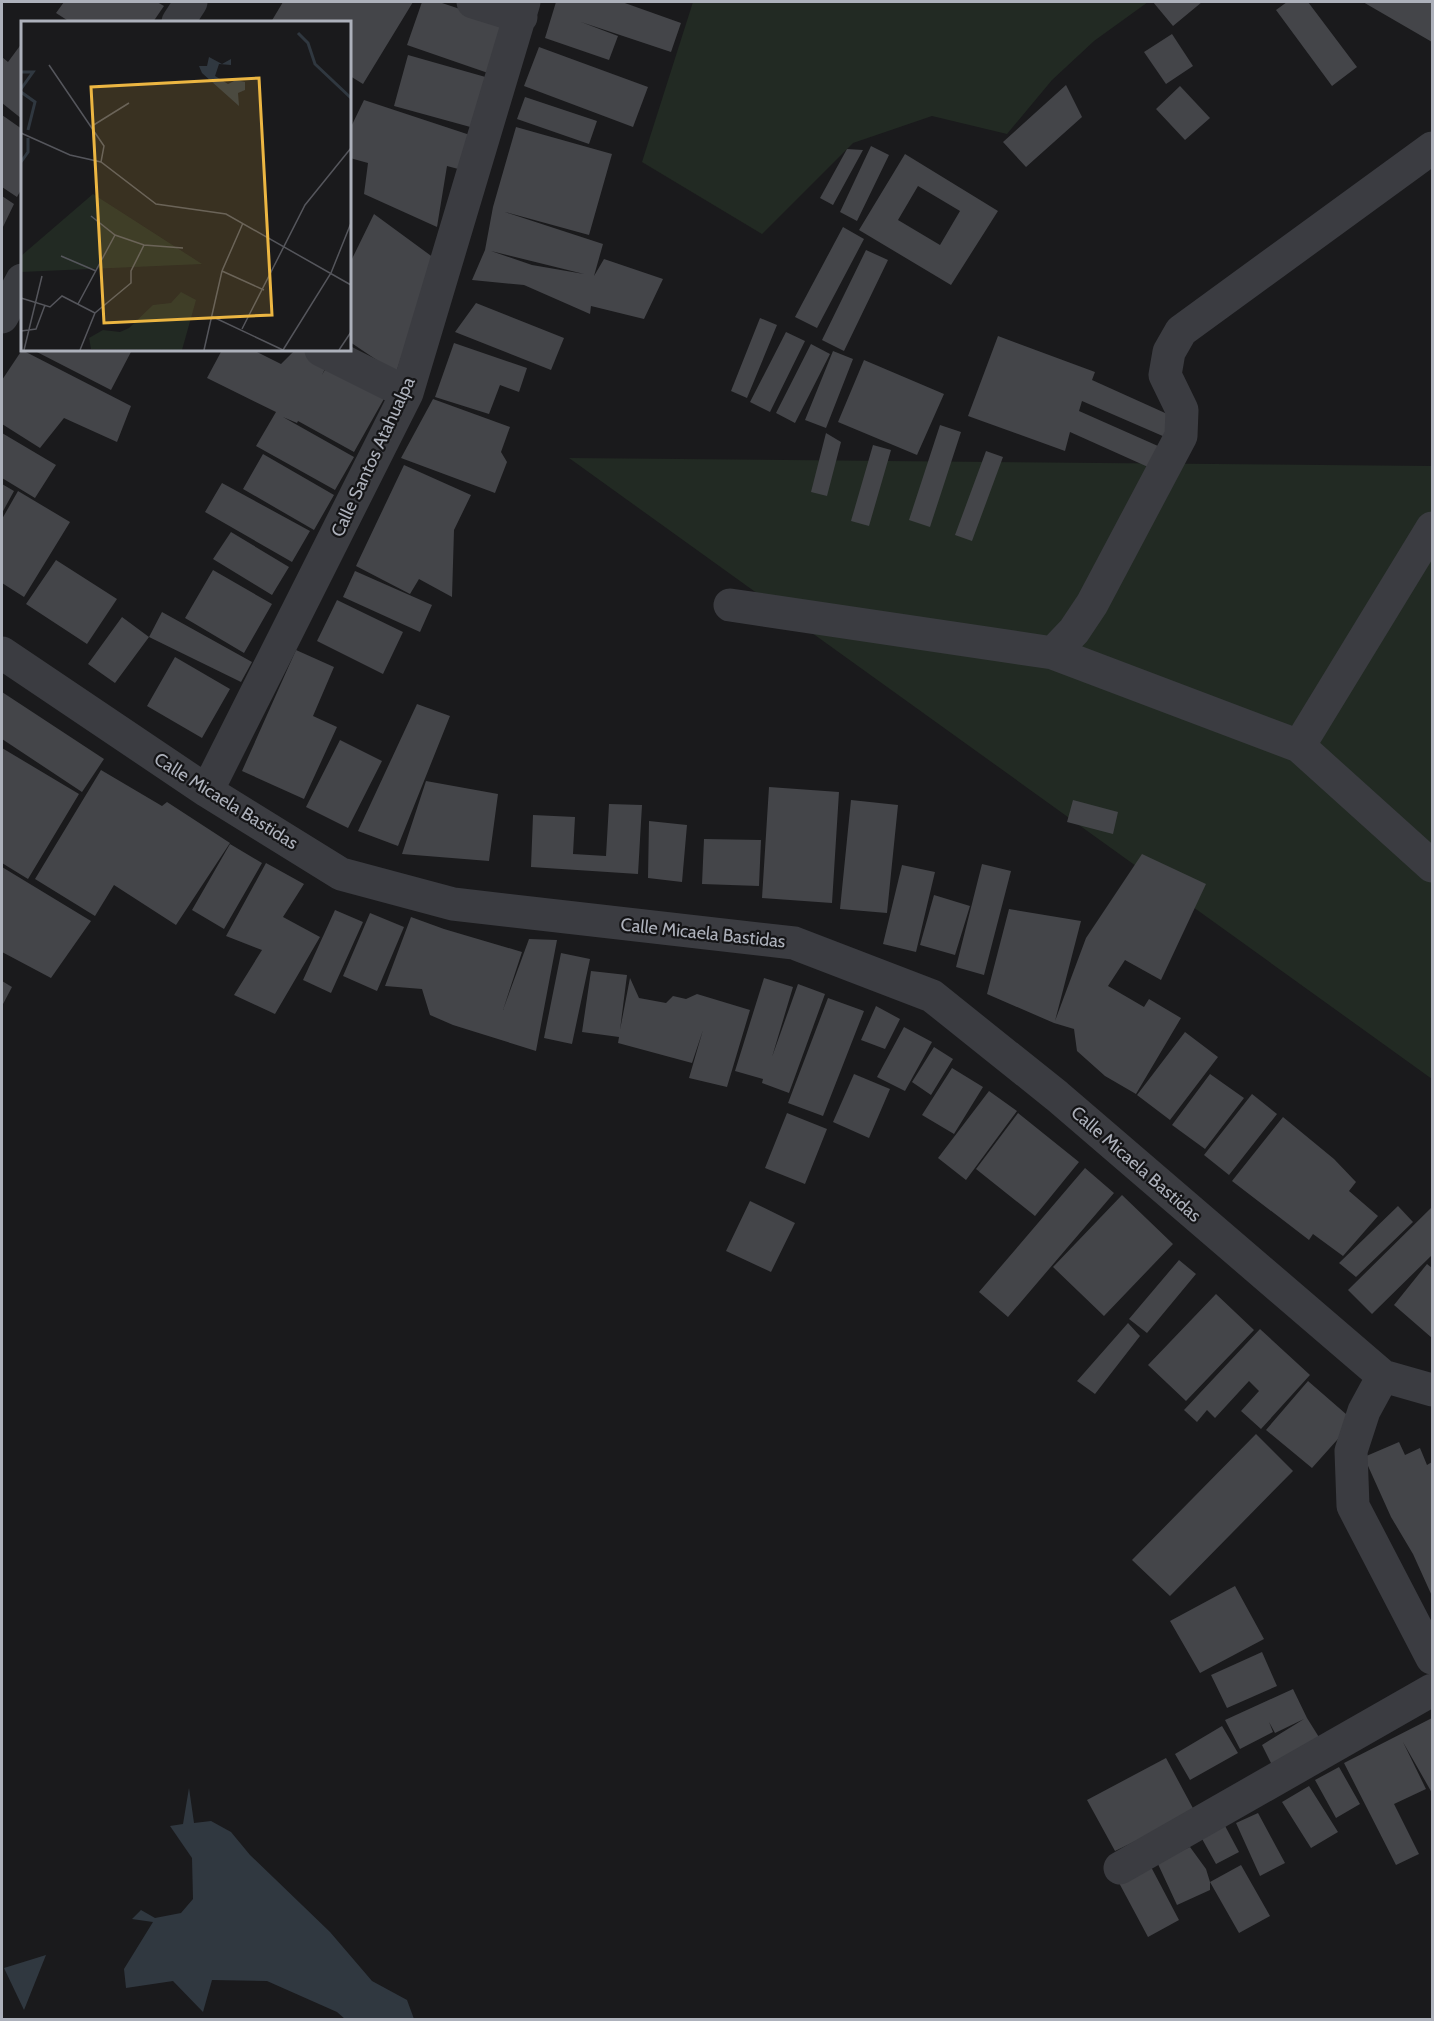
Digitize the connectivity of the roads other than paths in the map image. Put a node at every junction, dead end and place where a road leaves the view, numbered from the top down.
1 (191, 2) edge
2 (473, 2) edge
3 (523, 9) edge
4 (179, 21) edge
5 (1432, 148) edge
6 (21, 282) edge
7 (2, 317) edge
8 (323, 351) edge
9 (407, 393) junction
10 (1432, 528) edge
11 (730, 604) dead end
12 (2, 653) edge
13 (1053, 653) junction
14 (1299, 746) junction
15 (207, 791) junction
16 (1432, 866) edge
17 (1383, 1376) junction
18 (1432, 1390) edge
19 (1432, 1658) edge
20 (1432, 1690) edge
21 (1120, 1868) dead end

1 - 4 street
2 - 3 street
3 - 9 street, Calle Santos Atahualpa
5 - 13 street
6 - 7 street
8 - 9 street
9 - 15 street, Calle Santos Atahualpa
10 - 14 street
11 - 13 street
12 - 15 street, Calle Micaela Bastidas
13 - 14 street
14 - 16 street
15 - 17 street, Calle Micaela Bastidas
17 - 18 street, Calle Micaela Bastidas
17 - 19 street
20 - 21 street

